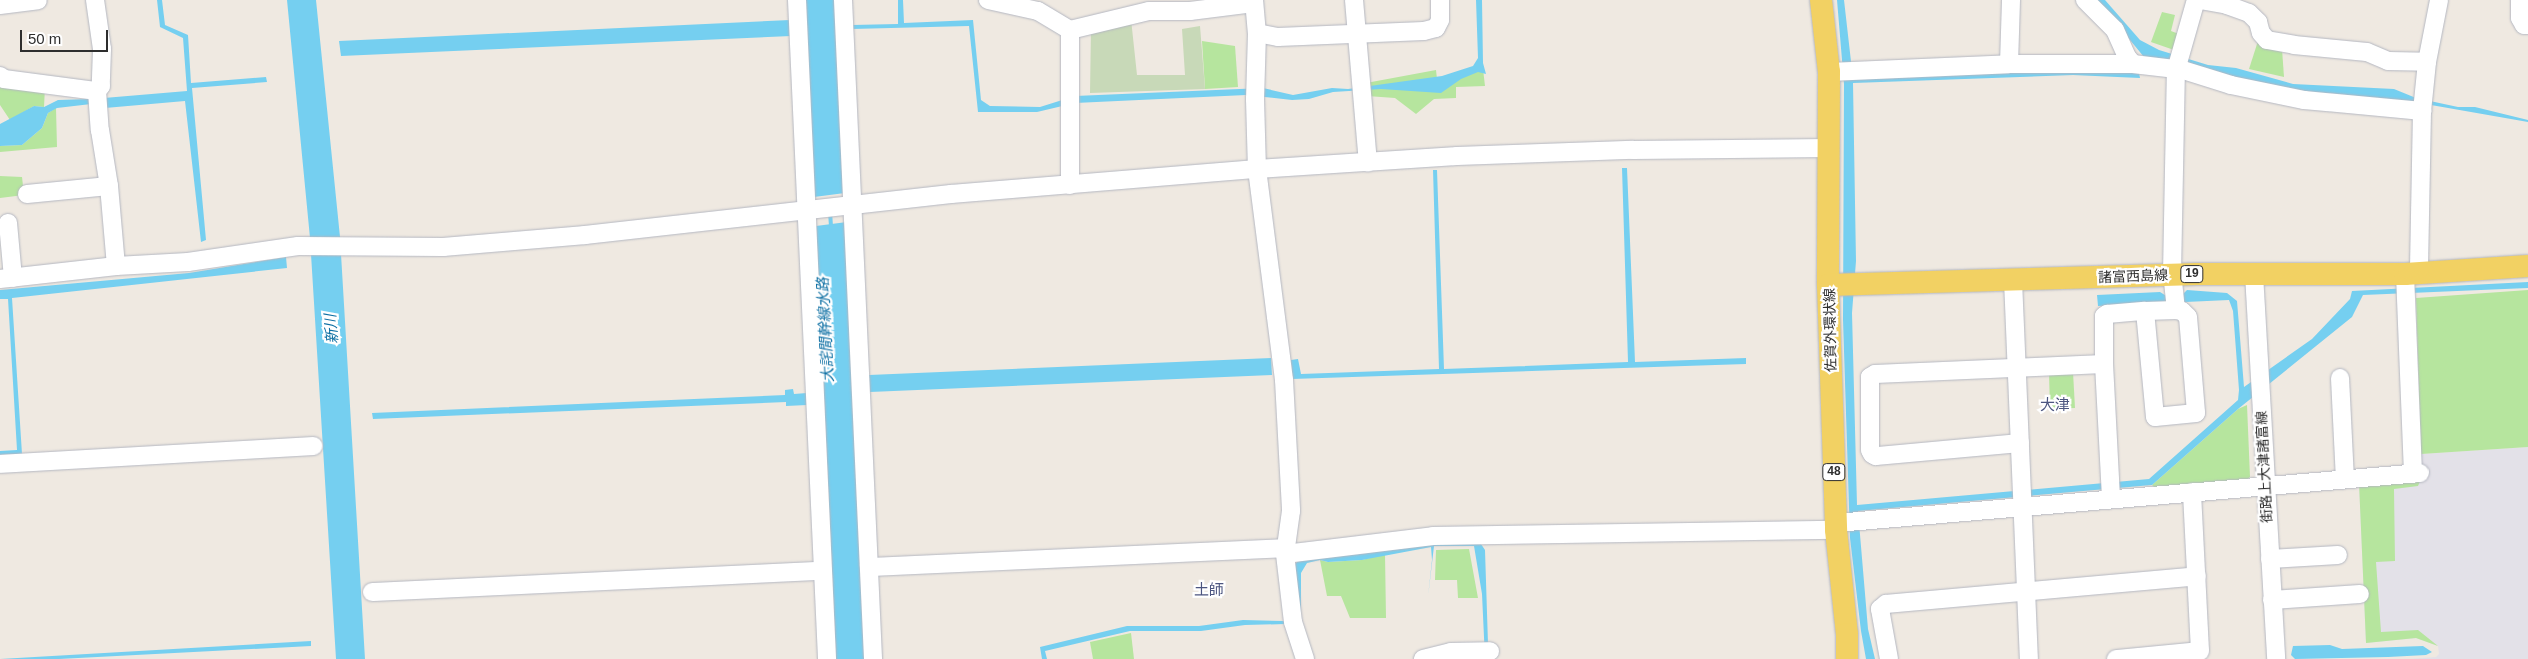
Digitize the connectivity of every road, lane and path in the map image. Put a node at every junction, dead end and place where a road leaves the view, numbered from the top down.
1 (38, 0) edge
2 (95, 0) edge
3 (797, 0) edge
4 (843, 0) edge
5 (988, 0) edge
6 (1354, 0) edge
7 (1440, 0) edge
8 (1821, 0) edge
9 (2011, 0) edge
10 (2085, 0) edge
11 (2198, 0) edge
12 (2439, 0) edge
13 (2520, 0) edge
14 (1254, 1) edge
15 (0, 5) edge
16 (1147, 5) edge
17 (2528, 25) edge
18 (1070, 30) junction
19 (1257, 33) junction
20 (1357, 34) junction
21 (2177, 62) junction
22 (2427, 62) junction
23 (2008, 64) junction
24 (2133, 64) junction
25 (1841, 71) junction
26 (0, 76) edge
27 (97, 91) junction
28 (2423, 105) junction
29 (1829, 148) junction
30 (1368, 162) junction
31 (1257, 169) junction
32 (1070, 185) junction
33 (109, 186) junction
34 (27, 194) dead end
35 (830, 209) junction
36 (8, 223) dead end
37 (116, 266) junction
38 (2528, 266) edge
39 (2254, 274) junction
40 (7, 279) edge
41 (2013, 280) junction
42 (2409, 283) junction
43 (1842, 285) junction
44 (2174, 292) junction
45 (2145, 311) junction
46 (2104, 364) junction
47 (2017, 368) junction
48 (2340, 378) dead end
49 (2020, 444) junction
50 (313, 446) dead end
51 (0, 464) edge
52 (2344, 479) junction
53 (2265, 484) junction
54 (2111, 490) junction
55 (2192, 492) junction
56 (2023, 498) junction
57 (1845, 524) junction
58 (1285, 551) junction
59 (2338, 555) dead end
60 (2270, 559) junction
61 (869, 567) junction
62 (823, 570) junction
63 (2197, 576) junction
64 (2026, 591) junction
65 (372, 592) dead end
66 (2360, 594) dead end
67 (2272, 600) junction
68 (1487, 651) dead end
69 (2202, 655) edge
70 (827, 659) edge
71 (874, 659) edge
72 (1305, 659) edge
73 (1424, 659) edge
74 (1847, 659) edge
75 (1889, 659) edge
76 (2028, 659) edge
77 (2116, 659) edge
78 (2276, 659) edge

1 - 15 street
2 - 27 street
3 - 35 street
4 - 35 street
5 - 18 street
6 - 20 street
7 - 20 street
8 - 25 main road, 佐賀外環状線 / 48
9 - 23 street
10 - 24 street
11 - 21 street
11 - 22 street
12 - 22 street
13 - 17 street
14 - 16 street
14 - 19 street
16 - 18 street
18 - 32 street
19 - 20 street
19 - 31 street
20 - 30 street
21 - 24 street
21 - 28 street
21 - 44 street
22 - 28 street
23 - 24 street
23 - 25 street
25 - 29 main road, 佐賀外環状線 / 48
26 - 27 street
27 - 33 street
28 - 42 street
29 - 30 street
29 - 43 main road, 佐賀外環状線 / 48
30 - 31 street
31 - 32 street
31 - 58 street
32 - 35 street
33 - 34 street
33 - 37 street
35 - 37 street
35 - 61 street
35 - 62 street
36 - 40 street
37 - 40 street
38 - 42 main road, 諸富西島線 / 19
39 - 42 main road, 諸富西島線 / 19
39 - 44 main road, 諸富西島線 / 19
39 - 53 street, 街路上大津諸富線
41 - 43 main road, 諸富西島線 / 19
41 - 44 main road, 諸富西島線 / 19
41 - 47 street
42 - 52 street
43 - 57 main road, 佐賀外環状線 / 48
44 - 45 street
44 - 45 street
45 - 46 street
46 - 47 street
46 - 54 street
47 - 49 street
47 - 49 street
48 - 52 street
49 - 56 street
50 - 51 street
52 - 53 street
53 - 55 street
53 - 60 street, 街路上大津諸富線
54 - 55 street
54 - 56 street
55 - 63 street
56 - 57 street
56 - 64 street
57 - 58 street
57 - 74 main road, 佐賀外環状線 / 48
58 - 61 street
58 - 72 street
59 - 60 street
60 - 67 street, 街路上大津諸富線
61 - 71 street
62 - 65 street
62 - 70 street
63 - 64 street
63 - 69 street
64 - 75 street
64 - 76 street
66 - 67 street
67 - 78 street, 街路上大津諸富線
68 - 73 street
69 - 77 street

